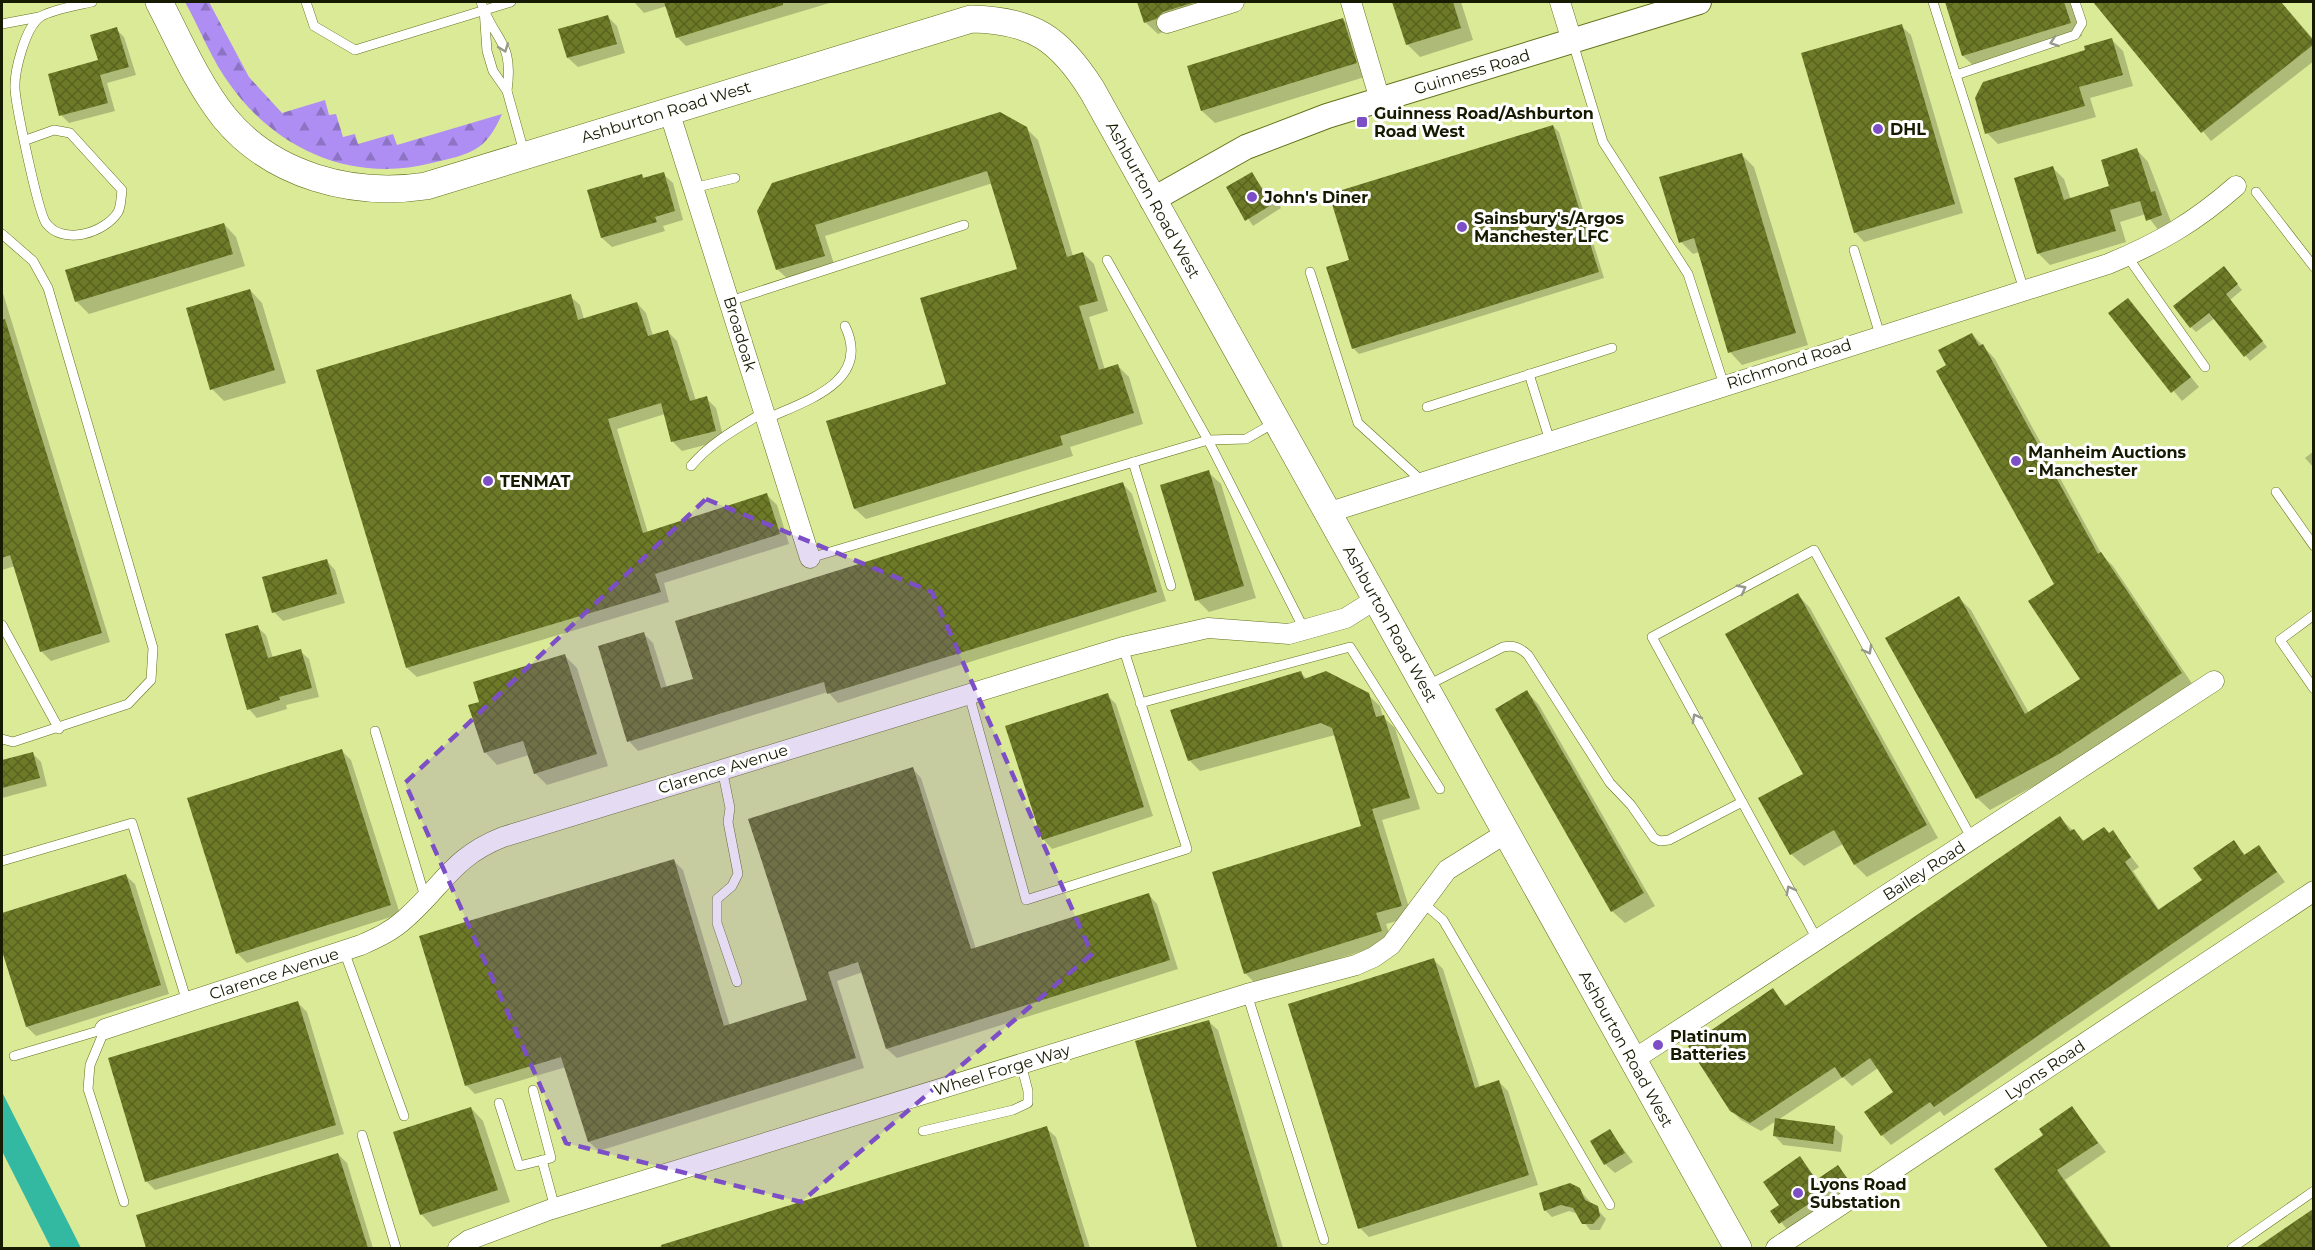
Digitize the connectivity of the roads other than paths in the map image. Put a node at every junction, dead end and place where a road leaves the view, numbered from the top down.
1 (92, 2) edge
2 (159, 2) edge
3 (306, 2) edge
4 (511, 2) edge
5 (1234, 2) edge
6 (1352, 2) edge
7 (1560, 2) edge
8 (1699, 2) edge
9 (1933, 2) edge
10 (2075, 2) edge
11 (482, 5) edge
12 (39, 17) junction
13 (1167, 23) dead end
14 (2, 24) edge
15 (1572, 41) junction
16 (1956, 75) junction
17 (507, 91) junction
18 (1380, 100) junction
19 (669, 111) junction
20 (26, 140) junction
21 (525, 157) junction
22 (735, 178) dead end
23 (2236, 186) dead end
24 (693, 188) junction
25 (2256, 192) dead end
26 (1152, 200) junction
27 (964, 225) dead end
28 (2, 234) edge
29 (1854, 250) dead end
30 (2127, 256) junction
31 (1107, 260) dead end
32 (2313, 267) edge
33 (1310, 272) dead end
34 (2024, 290) junction
35 (730, 301) junction
36 (845, 326) dead end
37 (1880, 334) junction
38 (1612, 348) dead end
39 (2205, 367) dead end
40 (1529, 374) junction
41 (1724, 385) junction
42 (1427, 407) dead end
43 (765, 415) junction
44 (1275, 422) junction
45 (1208, 440) junction
46 (1550, 441) junction
47 (1133, 462) junction
48 (691, 466) dead end
49 (1423, 482) junction
50 (2276, 492) dead end
51 (1327, 513) junction
52 (2313, 546) edge
53 (810, 558) joint
54 (1171, 586) dead end
55 (1376, 599) junction
56 (2313, 615) edge
57 (2, 625) edge
58 (1304, 629) junction
59 (1123, 646) junction
60 (2214, 681) dead end
61 (1425, 687) junction
62 (2313, 689) edge
63 (969, 695) junction
64 (1140, 703) junction
65 (59, 729) junction
66 (375, 731) dead end
67 (2, 739) edge
68 (722, 769) junction
69 (1440, 789) dead end
70 (1742, 802) junction
71 (1506, 833) junction
72 (1972, 839) junction
73 (2, 861) edge
74 (2313, 891) edge
75 (425, 897) junction
76 (1422, 902) junction
77 (1818, 941) junction
78 (344, 951) junction
79 (737, 982) dead end
80 (1247, 994) junction
81 (187, 1002) junction
82 (105, 1029) junction
83 (14, 1056) dead end
84 (1633, 1060) junction
85 (1021, 1064) junction
86 (534, 1090) dead end
87 (499, 1103) dead end
88 (404, 1116) dead end
89 (923, 1131) dead end
90 (362, 1135) dead end
91 (542, 1160) junction
92 (2313, 1191) edge
93 (124, 1202) dead end
94 (1610, 1205) dead end
95 (555, 1208) junction
96 (1324, 1240) dead end
97 (396, 1248) edge
98 (458, 1248) edge
99 (1738, 1248) edge
100 (1776, 1248) edge
101 (2232, 1248) edge

1 - 12 lane
2 - 21 main road, Ashburton Road West
3 - 11 lane
4 - 11 lane
5 - 13 street
6 - 18 street
7 - 15 street
8 - 15 street, Guinness Road
9 - 16 lane
10 -> 16 lane
11 - 17 lane
11 -> 17 lane
12 - 14 lane
12 - 20 lane
15 - 18 street, Guinness Road
15 - 41 lane
16 - 34 lane
17 - 21 lane
18 - 26 street, Guinness Road
19 - 21 main road, Ashburton Road West
19 - 24 street, Broadoak
19 - 26 main road, Ashburton Road West
20 - 20 lane
22 - 24 lane
23 - 30 street, Richmond Road
24 - 35 street, Broadoak
25 - 32 lane
26 - 44 main road, Ashburton Road West
27 - 35 lane
28 - 65 lane
29 - 37 lane
30 - 34 street, Richmond Road
30 - 39 lane
31 - 45 lane
33 - 49 lane
34 - 37 street, Richmond Road
35 - 43 street, Broadoak
36 - 43 lane
37 - 41 street, Richmond Road
38 - 40 lane
40 - 42 lane
40 - 46 lane
41 - 46 street, Richmond Road
43 - 48 lane
43 - 53 street, Broadoak
44 - 45 lane
44 - 51 main road, Ashburton Road West
45 - 47 lane
45 - 58 lane
46 - 49 street, Richmond Road
47 - 53 lane
47 - 54 lane
49 - 51 street, Richmond Road
50 - 52 lane
51 - 55 main road, Ashburton Road West
55 - 58 street, Clarence Avenue
55 - 61 main road, Ashburton Road West
56 - 62 lane
57 - 65 lane
58 - 59 street, Clarence Avenue
59 - 63 street, Clarence Avenue
59 - 64 lane
60 - 72 street, Bailey Road
61 - 70 lane
61 - 71 main road, Ashburton Road West
63 - 64 lane
63 - 68 street, Clarence Avenue
64 - 69 lane
65 - 67 lane
66 - 75 lane
68 - 75 street, Clarence Avenue
68 - 79 lane
70 -> 72 lane
77 -> 70 lane
71 - 76 street, Wheel Forge Way
71 - 84 main road, Ashburton Road West
72 - 77 street, Bailey Road
73 - 81 lane
74 - 100 street, Lyons Road
75 - 78 street, Clarence Avenue
76 - 80 street, Wheel Forge Way
76 - 94 lane
77 - 84 street, Bailey Road
78 - 81 street, Clarence Avenue
78 - 88 lane
80 - 85 street, Wheel Forge Way
80 - 96 lane
81 - 82 street, Clarence Avenue
82 - 83 lane
82 - 93 lane
84 - 99 main road, Ashburton Road West
85 - 89 lane
85 - 95 street, Wheel Forge Way
86 - 91 lane
87 - 91 lane
90 - 97 lane
91 - 95 lane
92 - 101 lane
95 - 98 street, Wheel Forge Way

